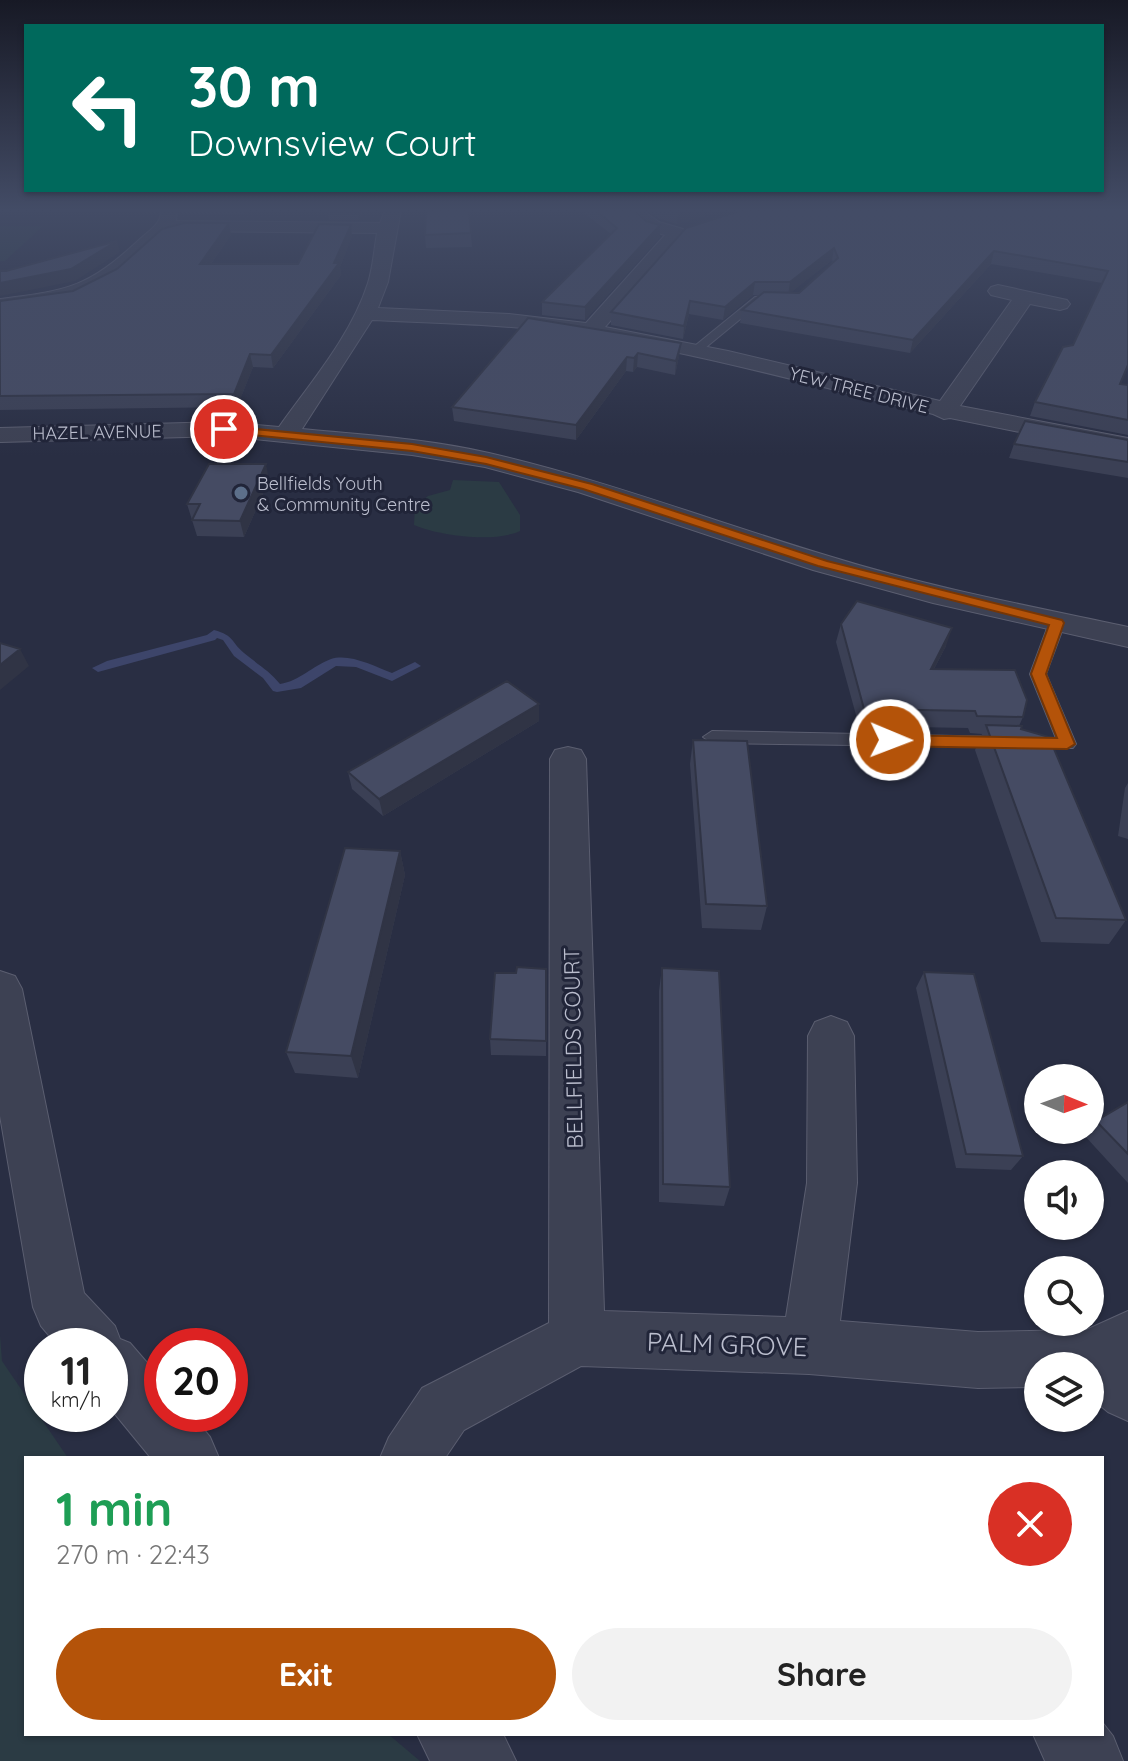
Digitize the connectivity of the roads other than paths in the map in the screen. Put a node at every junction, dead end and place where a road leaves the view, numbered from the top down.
1 (77, 292) edge
2 (374, 292) edge
3 (626, 292) edge
4 (1002, 292) edge
5 (1024, 298) junction
6 (775, 300) edge
7 (1060, 304) dead end
8 (0, 305) edge
9 (365, 314) junction
10 (591, 330) junction
11 (695, 351) junction
12 (944, 412) junction
13 (0, 435) edge
14 (286, 435) junction
15 (1128, 446) edge
16 (1057, 623) junction
17 (1128, 637) edge
18 (712, 737) edge
19 (568, 759) dead end
20 (0, 989) edge
21 (831, 1036) dead end
22 (79, 1328) edge
23 (577, 1338) junction
24 (809, 1346) junction
25 (1115, 1363) edge
26 (128, 1385) edge
27 (187, 1456) edge
28 (411, 1456) edge
29 (454, 1736) edge
30 (1069, 1736) edge
31 (481, 1761) edge
32 (1088, 1761) edge

1 - 8 street
2 - 9 street
3 - 10 street
4 - 5 street
5 - 7 street
5 - 12 street
6 - 11 lane
9 - 10 street, YEW TREE DRIVE
9 - 14 street
10 - 11 street, YEW TREE DRIVE
11 - 12 street, YEW TREE DRIVE
12 - 15 street, YEW TREE DRIVE
13 - 14 street, HAZEL AVENUE
14 - 16 street, HAZEL AVENUE
16 - 17 street, HAZEL AVENUE
16 - 18 lane
19 - 23 street, BELLFIELDS COURT
20 - 22 street
21 - 24 street
23 - 24 street, PALM GROVE
23 - 28 street, PALM GROVE
24 - 25 street, PALM GROVE
26 - 27 street
29 - 31 street
30 - 32 street

